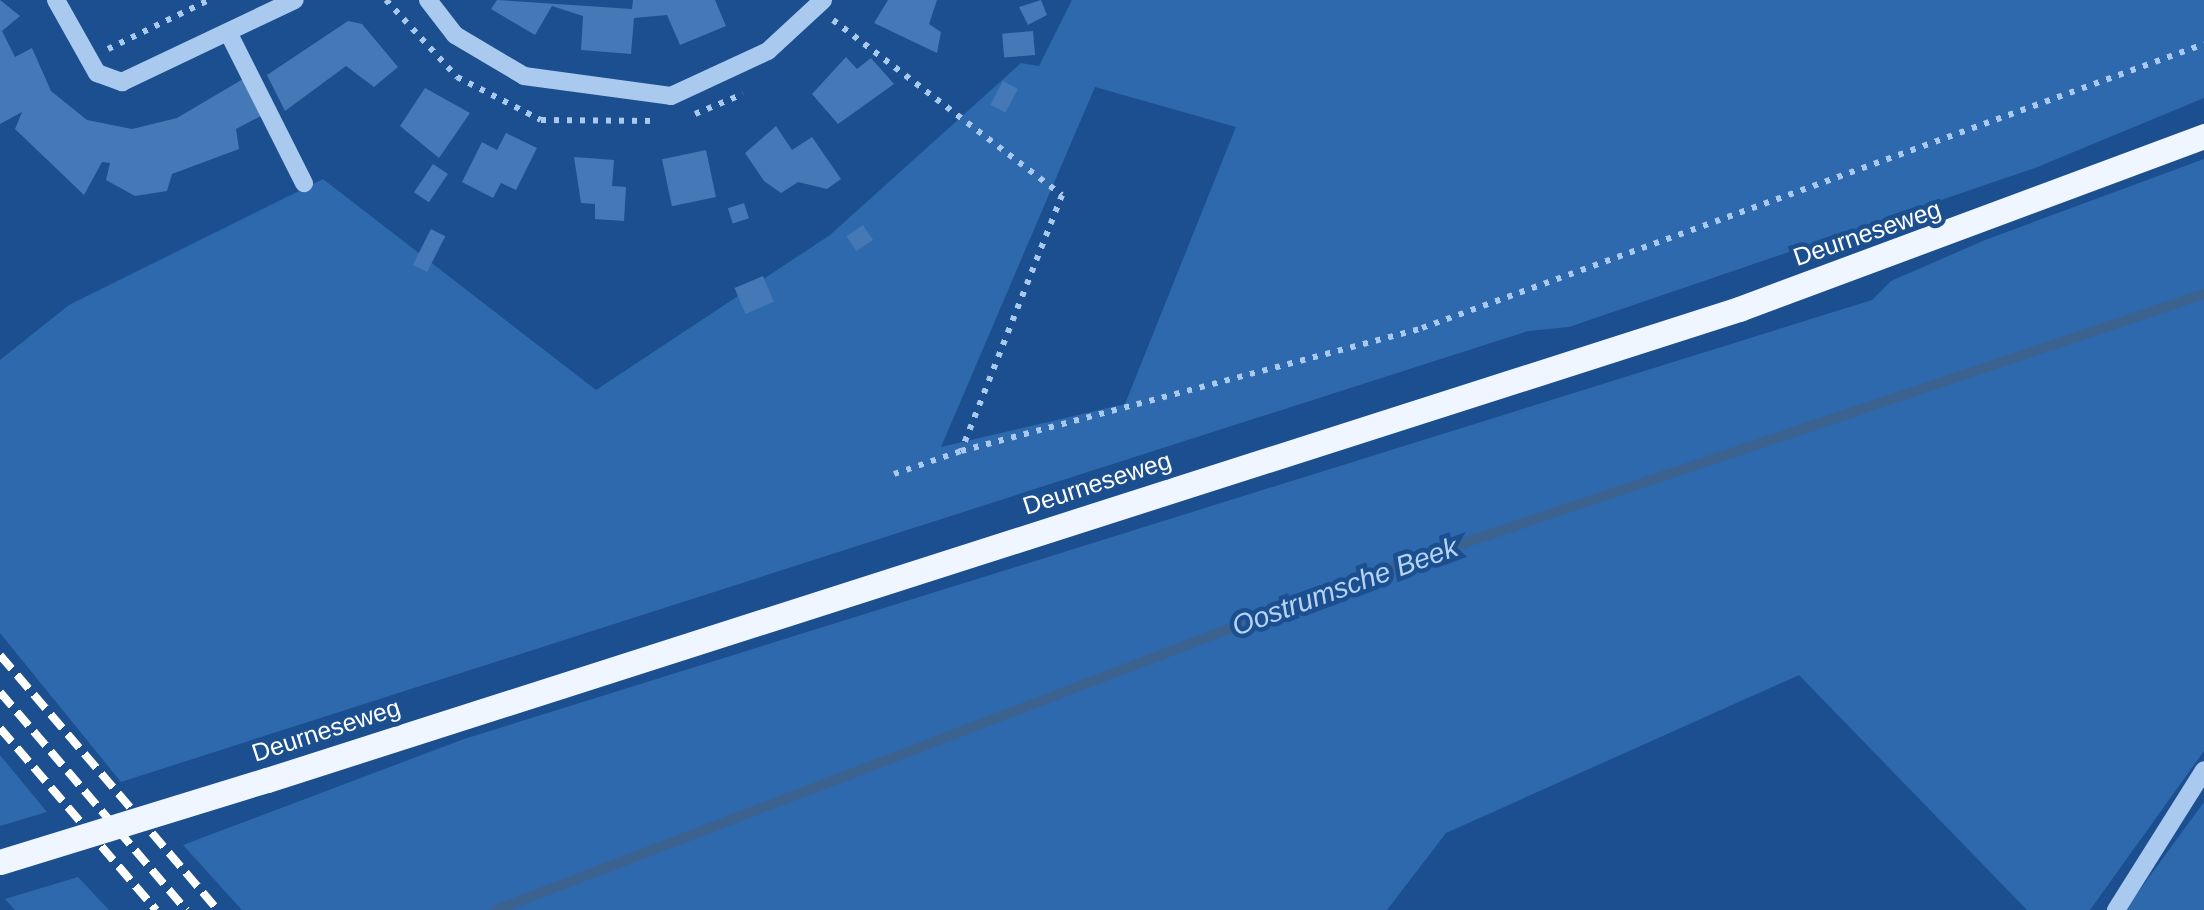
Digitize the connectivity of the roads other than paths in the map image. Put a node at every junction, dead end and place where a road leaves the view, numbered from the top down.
1 (56, 0) edge
2 (295, 0) edge
3 (428, 0) edge
4 (820, 4) edge
5 (229, 34) junction
6 (2204, 136) edge
7 (304, 183) dead end
8 (2204, 770) edge
9 (0, 862) edge
10 (2116, 910) edge

1 - 5 street
2 - 5 street
3 - 4 street
5 - 7 street
6 - 9 main road, Deurneseweg, bridge
8 - 10 street

